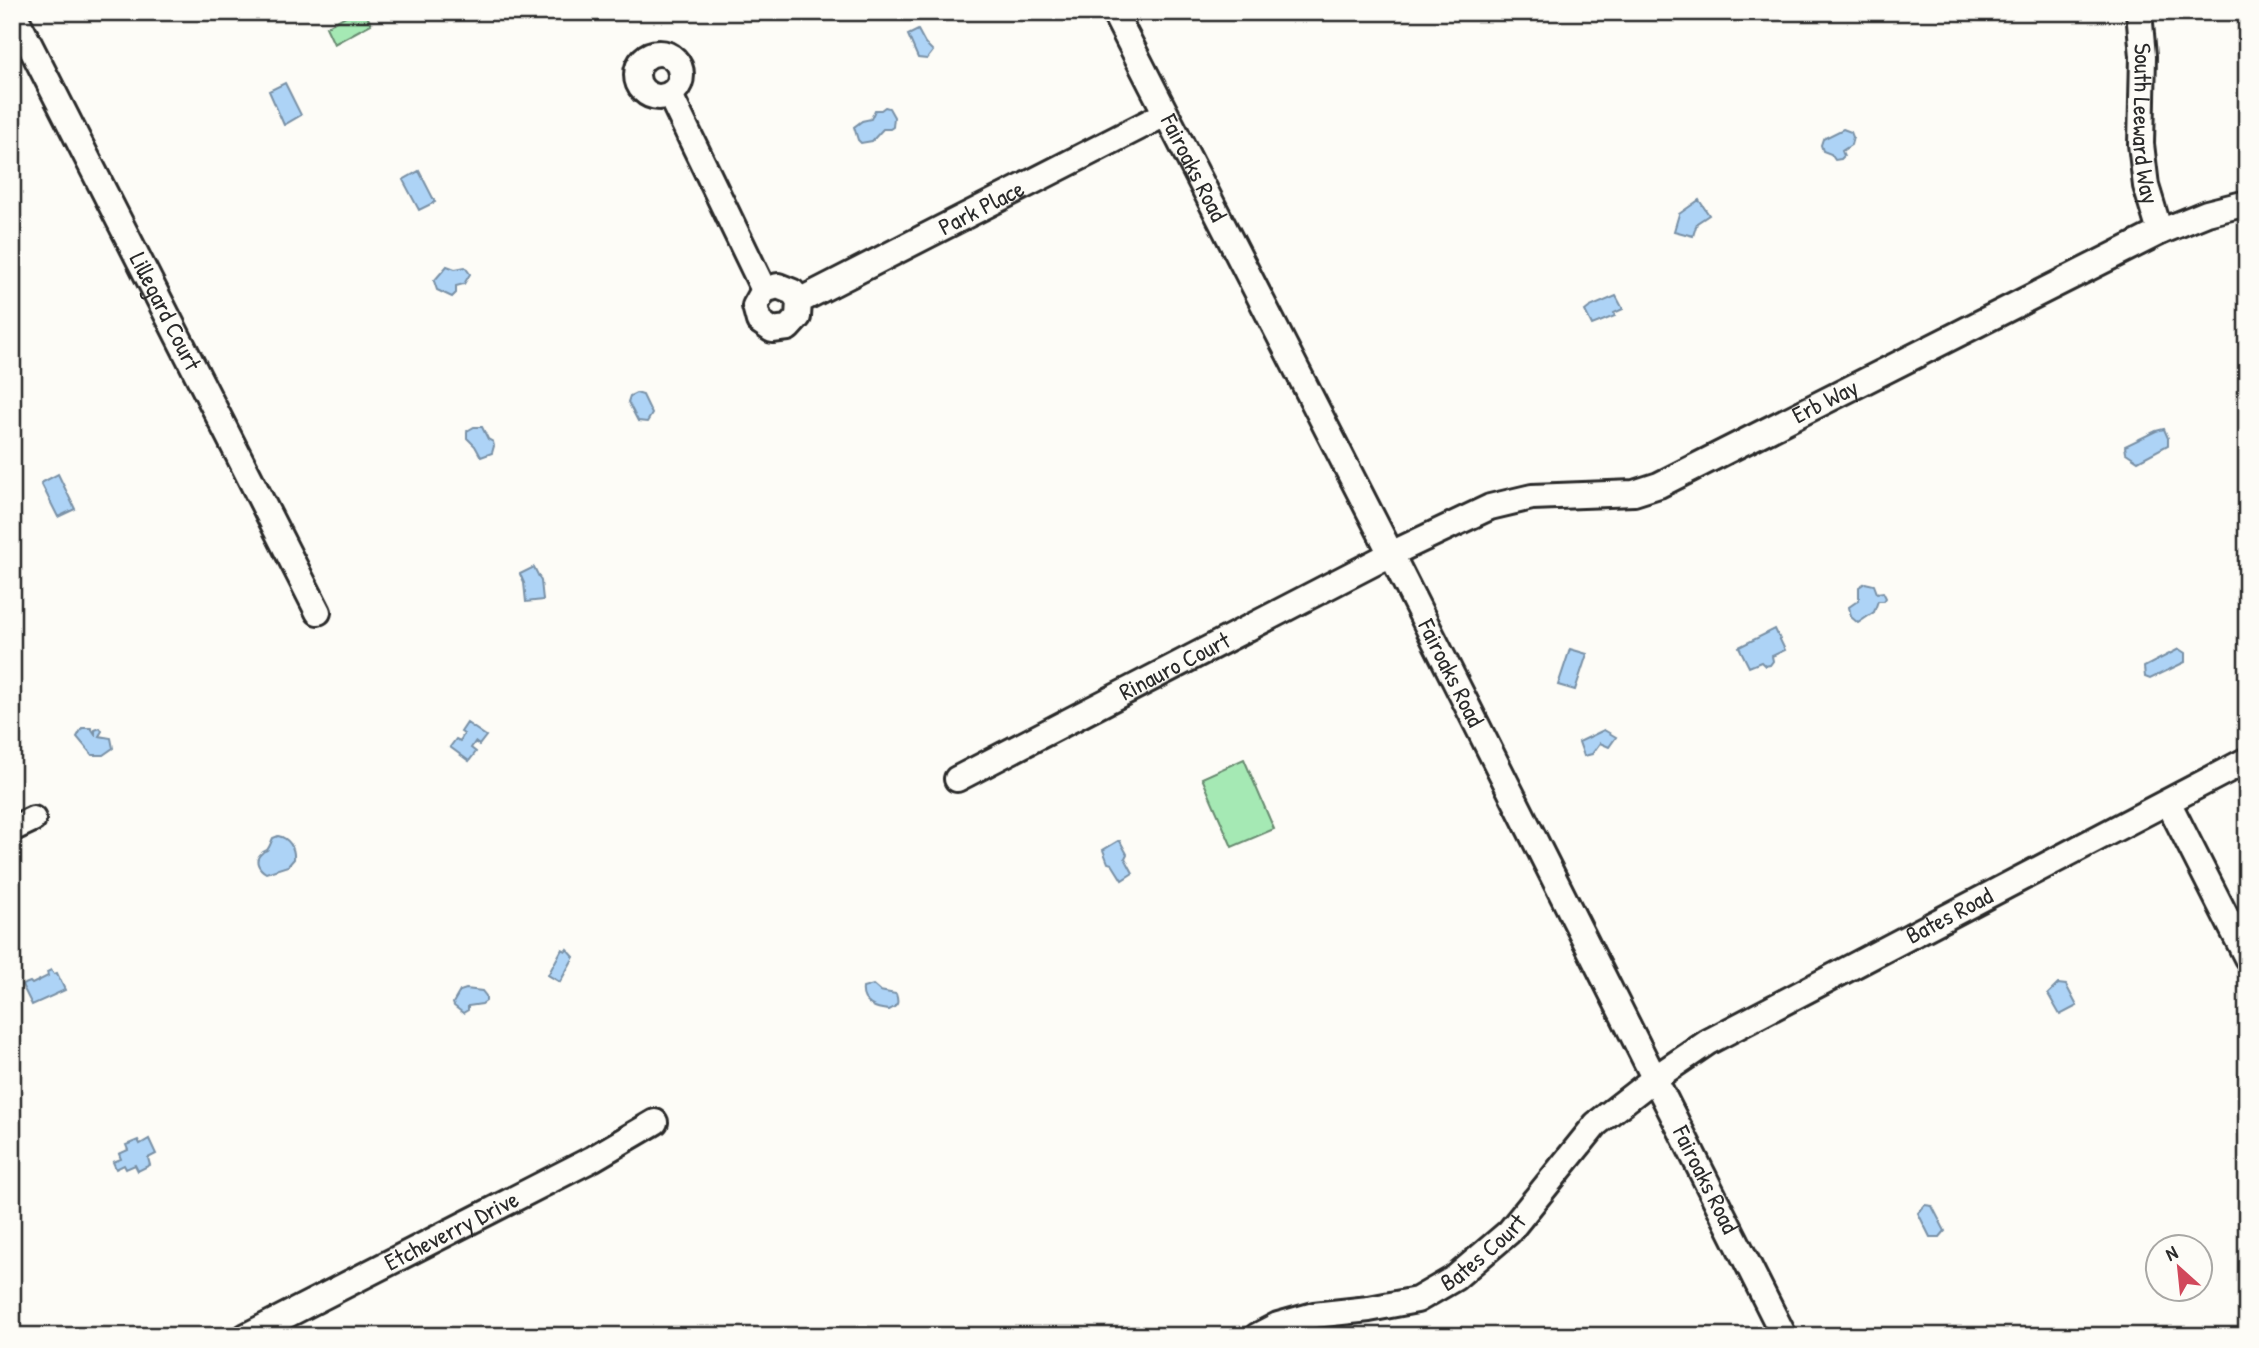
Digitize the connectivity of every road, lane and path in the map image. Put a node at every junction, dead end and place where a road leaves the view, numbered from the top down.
1 (13, 12) edge
2 (1114, 12) edge
3 (2138, 12) edge
4 (670, 95) dead end
5 (1165, 114) junction
6 (2247, 203) edge
7 (2160, 232) junction
8 (764, 290) junction
9 (799, 301) junction
10 (1391, 554) junction
11 (318, 612) dead end
12 (2247, 760) edge
13 (957, 779) dead end
14 (2168, 802) junction
15 (2247, 958) edge
16 (1655, 1078) junction
17 (655, 1122) dead end
18 (246, 1336) edge
19 (1257, 1336) edge
20 (1784, 1336) edge

1 - 11 street, Lillegard Court
2 - 5 street, Fairoaks Road
3 - 7 street, South Leeward Way
4 - 8 street
5 - 9 street, Park Place
5 - 10 street, Fairoaks Road
6 - 7 street, Erb Way
7 - 10 street, Erb Way
8 - 9 street
8 - 9 street
10 - 13 street, Rinauro Court
10 - 16 street, Fairoaks Road
12 - 14 street, Bates Road
14 - 15 street
14 - 16 street, Bates Road
16 - 19 street, Bates Court
16 - 20 street, Fairoaks Road
17 - 18 street, Etcheverry Drive

